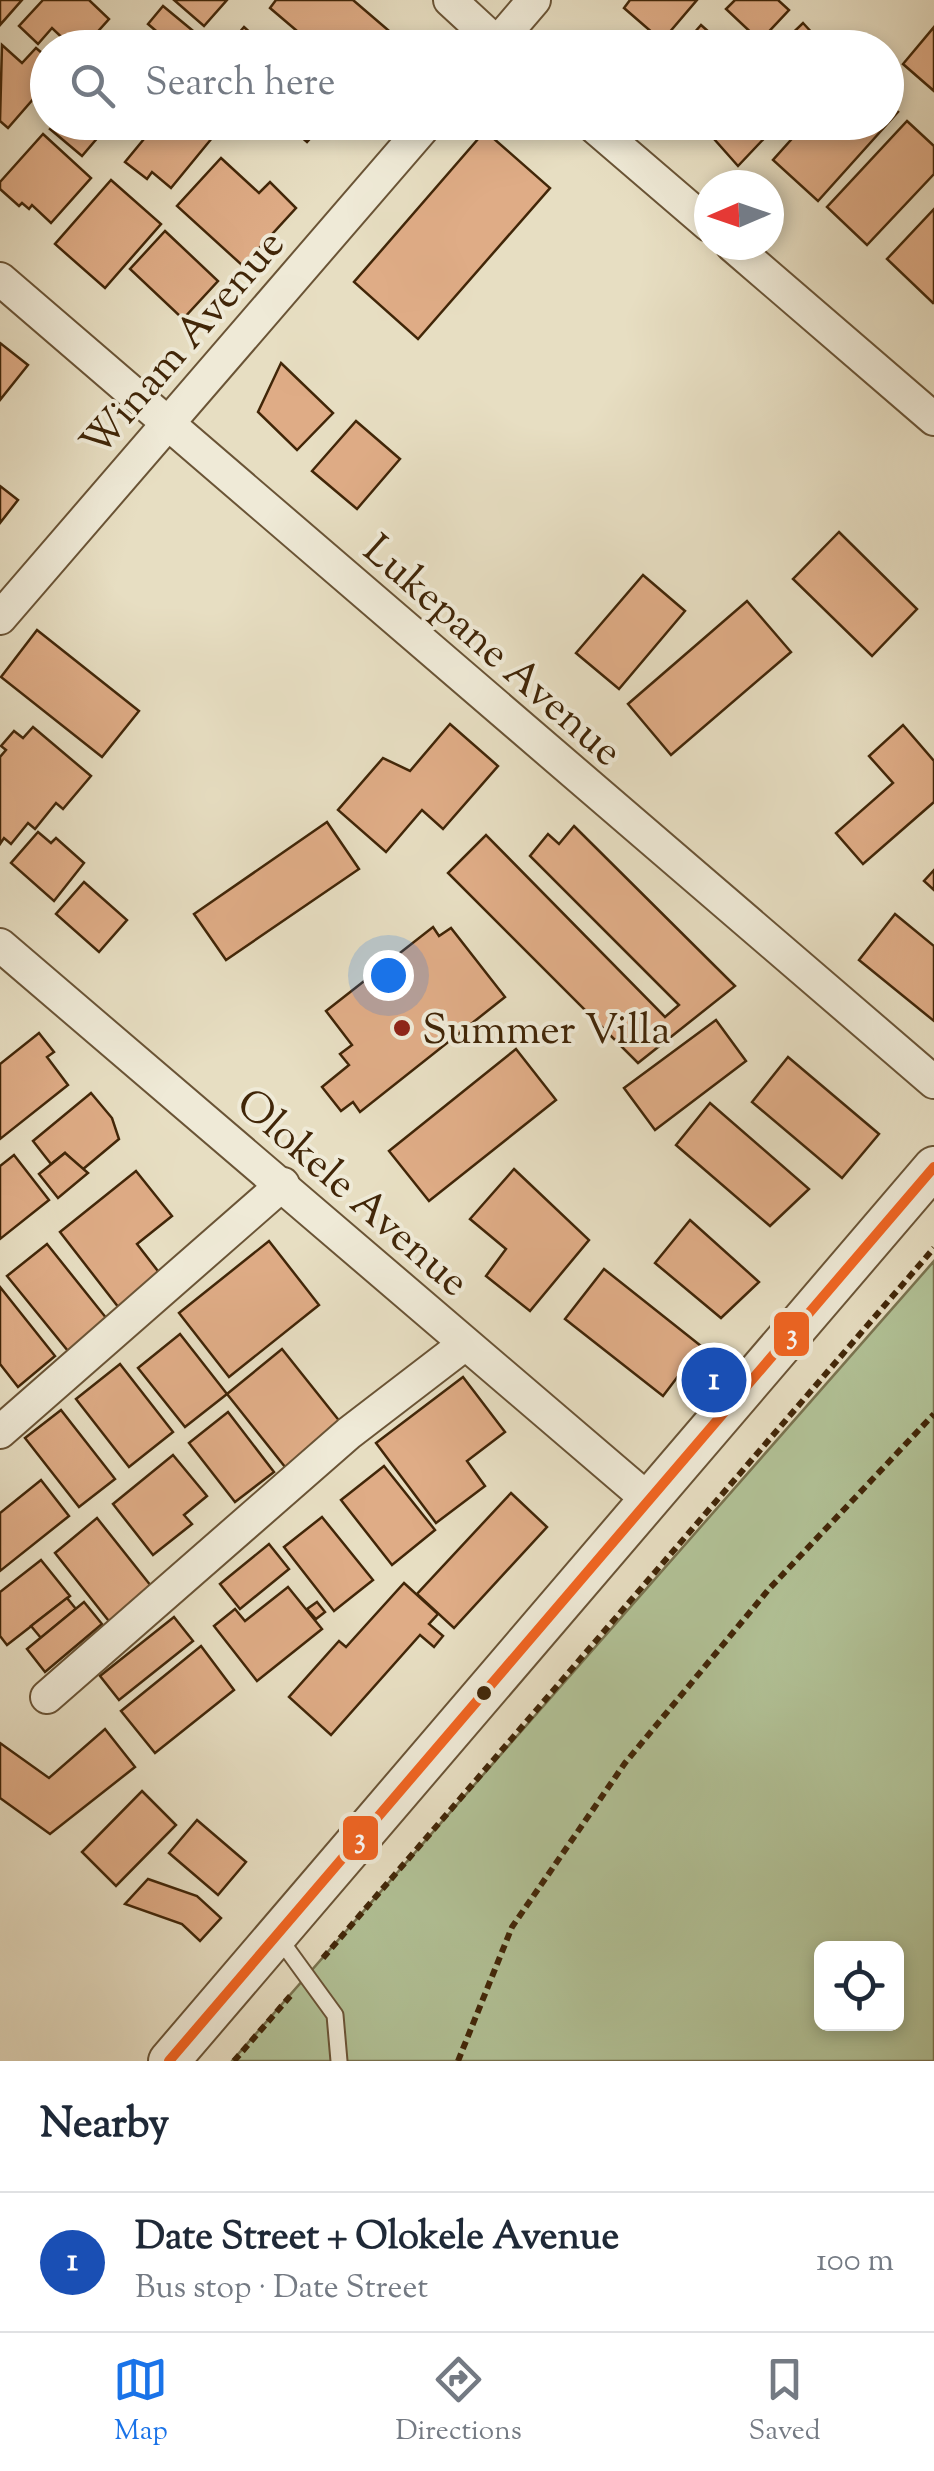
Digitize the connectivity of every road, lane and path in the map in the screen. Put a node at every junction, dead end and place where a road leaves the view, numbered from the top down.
1 (450, 0) edge
2 (534, 0) edge
3 (481, 30) edge
4 (511, 30) edge
5 (412, 140) edge
6 (611, 140) edge
7 (694, 212) edge
8 (749, 260) edge
9 (0, 279) edge
10 (934, 419) edge
11 (167, 423) junction
12 (0, 618) edge
13 (0, 945) edge
14 (934, 1082) edge
15 (934, 1167) edge
16 (283, 1184) junction
17 (934, 1248) edge
18 (465, 1344) junction
19 (934, 1414) edge
20 (0, 1432) edge
21 (651, 1502) junction
22 (47, 1697) dead end
23 (277, 1935) junction
24 (309, 1975) junction
25 (169, 2061) edge
26 (234, 2061) edge
27 (339, 2061) edge
28 (458, 2061) edge

1 - 3 street
2 - 4 street
5 - 11 street, Winam Avenue
6 - 7 street
8 - 10 street
9 - 11 street, Lukepane Avenue
11 - 12 street, Winam Avenue
11 - 14 street, Lukepane Avenue
13 - 16 street, Olokele Avenue
15 - 21 street
16 - 18 street, Olokele Avenue
16 - 20 street
17 - 24 path
18 - 21 street, Olokele Avenue
18 - 22 street
19 - 28 path
21 - 23 street
23 - 24 lane
23 - 25 street
24 - 26 path
24 - 27 lane

